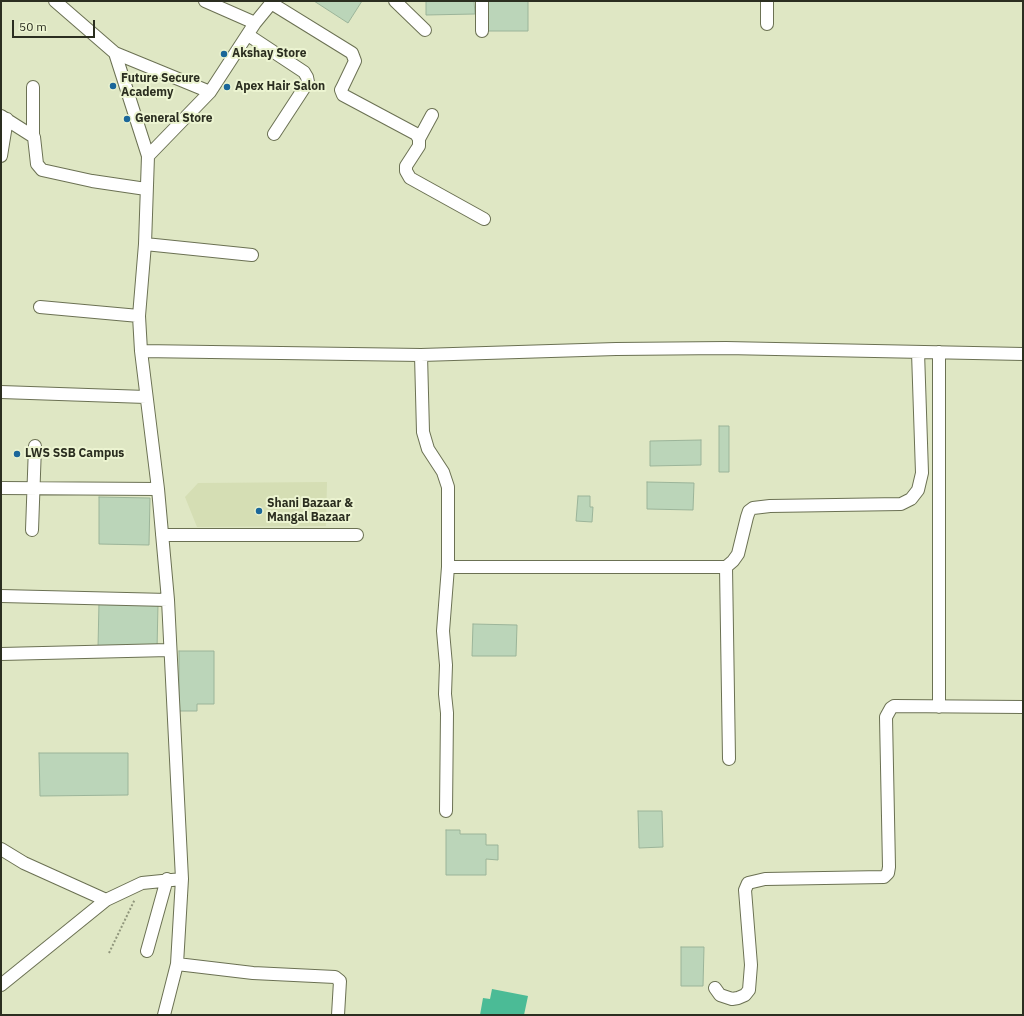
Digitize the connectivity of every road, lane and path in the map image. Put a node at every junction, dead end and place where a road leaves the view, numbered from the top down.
1 (54, 1) edge
2 (205, 1) edge
3 (394, 1) edge
4 (482, 1) edge
5 (767, 1) edge
6 (272, 2) edge
7 (255, 23) junction
8 (767, 24) dead end
9 (425, 30) dead end
10 (482, 31) dead end
11 (248, 35) junction
12 (115, 53) junction
13 (33, 87) dead end
14 (210, 92) junction
15 (432, 115) dead end
16 (4, 117) edge
17 (274, 134) dead end
18 (33, 136) junction
19 (419, 139) junction
20 (1, 156) edge
21 (148, 156) junction
22 (146, 189) junction
23 (484, 219) dead end
24 (145, 244) junction
25 (252, 255) dead end
26 (40, 307) dead end
27 (139, 316) junction
28 (141, 351) junction
29 (918, 352) junction
30 (939, 352) junction
31 (1023, 354) edge
32 (421, 355) junction
33 (1, 392) edge
34 (146, 397) junction
35 (35, 446) dead end
36 (1, 488) edge
37 (34, 488) junction
38 (158, 489) junction
39 (32, 530) dead end
40 (162, 535) junction
41 (357, 535) dead end
42 (726, 566) junction
43 (448, 567) junction
44 (1, 596) edge
45 (168, 600) junction
46 (169, 650) junction
47 (1, 654) edge
48 (940, 707) junction
49 (1023, 707) edge
50 (729, 759) dead end
51 (446, 811) dead end
52 (1, 849) edge
53 (182, 878) junction
54 (167, 879) junction
55 (142, 883) junction
56 (106, 900) junction
57 (147, 951) dead end
58 (109, 953) dead end
59 (177, 964) junction
60 (1, 985) edge
61 (716, 988) dead end
62 (164, 1015) edge
63 (338, 1015) edge

1 - 12 street
2 - 7 street
3 - 9 street
4 - 10 street
5 - 8 street
6 - 7 street
6 - 19 street
7 - 11 street
11 - 14 street
11 - 17 street
12 - 14 street
12 - 21 street
13 - 18 street
14 - 21 street
15 - 19 street
16 - 18 street
16 - 20 street
18 - 22 street
19 - 23 street
21 - 22 street
22 - 24 street
24 - 25 street
24 - 27 street
26 - 27 street
27 - 28 street
28 - 32 street
28 - 34 street
29 - 30 street
29 - 32 street
29 - 42 street
30 - 31 street
30 - 48 street
32 - 43 street
33 - 34 street
34 - 38 street
35 - 37 street
36 - 37 street
37 - 38 street
37 - 39 street
38 - 40 street
40 - 41 street
40 - 45 street
42 - 43 street
42 - 50 street
43 - 51 street
44 - 45 street
45 - 46 street
46 - 47 street
46 - 53 street
48 - 49 street
48 - 61 street
52 - 56 street
53 - 54 street
53 - 59 street
54 - 55 street
54 - 57 street
55 - 56 street
55 - 58 path
56 - 60 street
59 - 62 street
59 - 63 street

